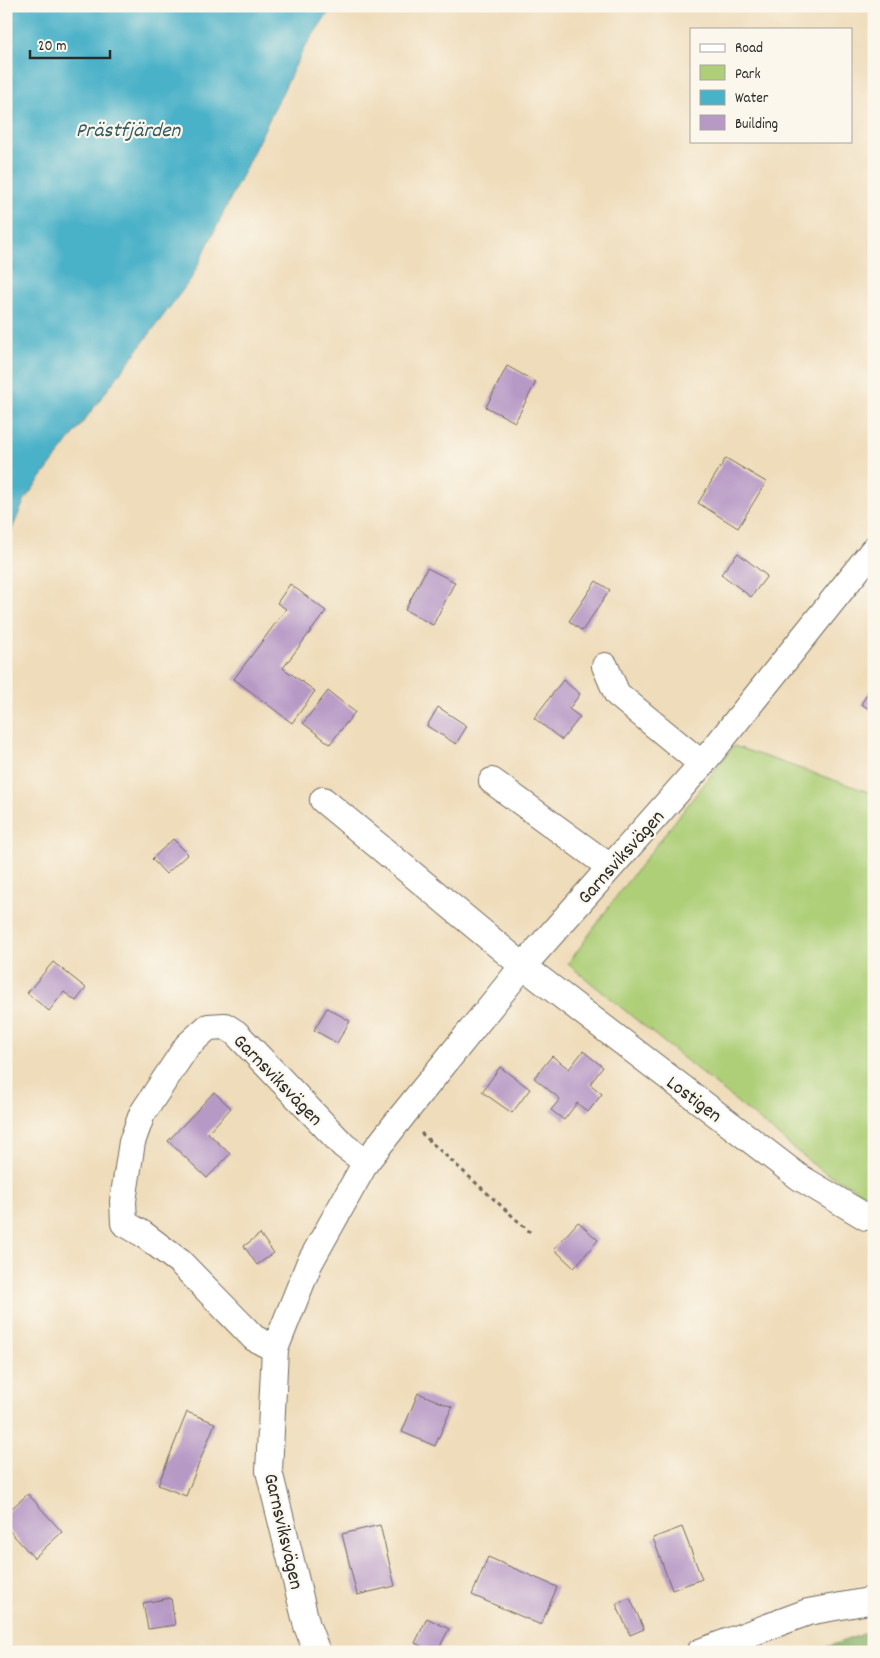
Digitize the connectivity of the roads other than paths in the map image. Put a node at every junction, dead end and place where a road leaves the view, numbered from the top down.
1 (874, 549) edge
2 (605, 666) dead end
3 (702, 764) junction
4 (492, 781) dead end
5 (322, 800) dead end
6 (610, 867) junction
7 (523, 966) junction
8 (366, 1162) junction
9 (874, 1213) edge
10 (275, 1349) junction
11 (874, 1600) edge
12 (317, 1652) edge
13 (700, 1652) edge

1 - 3 street, Garnsviksvägen
2 - 3 street
3 - 6 street, Garnsviksvägen
4 - 6 street
5 - 7 street
6 - 7 street, Garnsviksvägen
7 - 8 street, Garnsviksvägen
7 - 9 street, Lostigen
8 - 10 street, Garnsviksvägen
8 - 10 street, Garnsviksvägen
10 - 12 street, Garnsviksvägen
11 - 13 street

